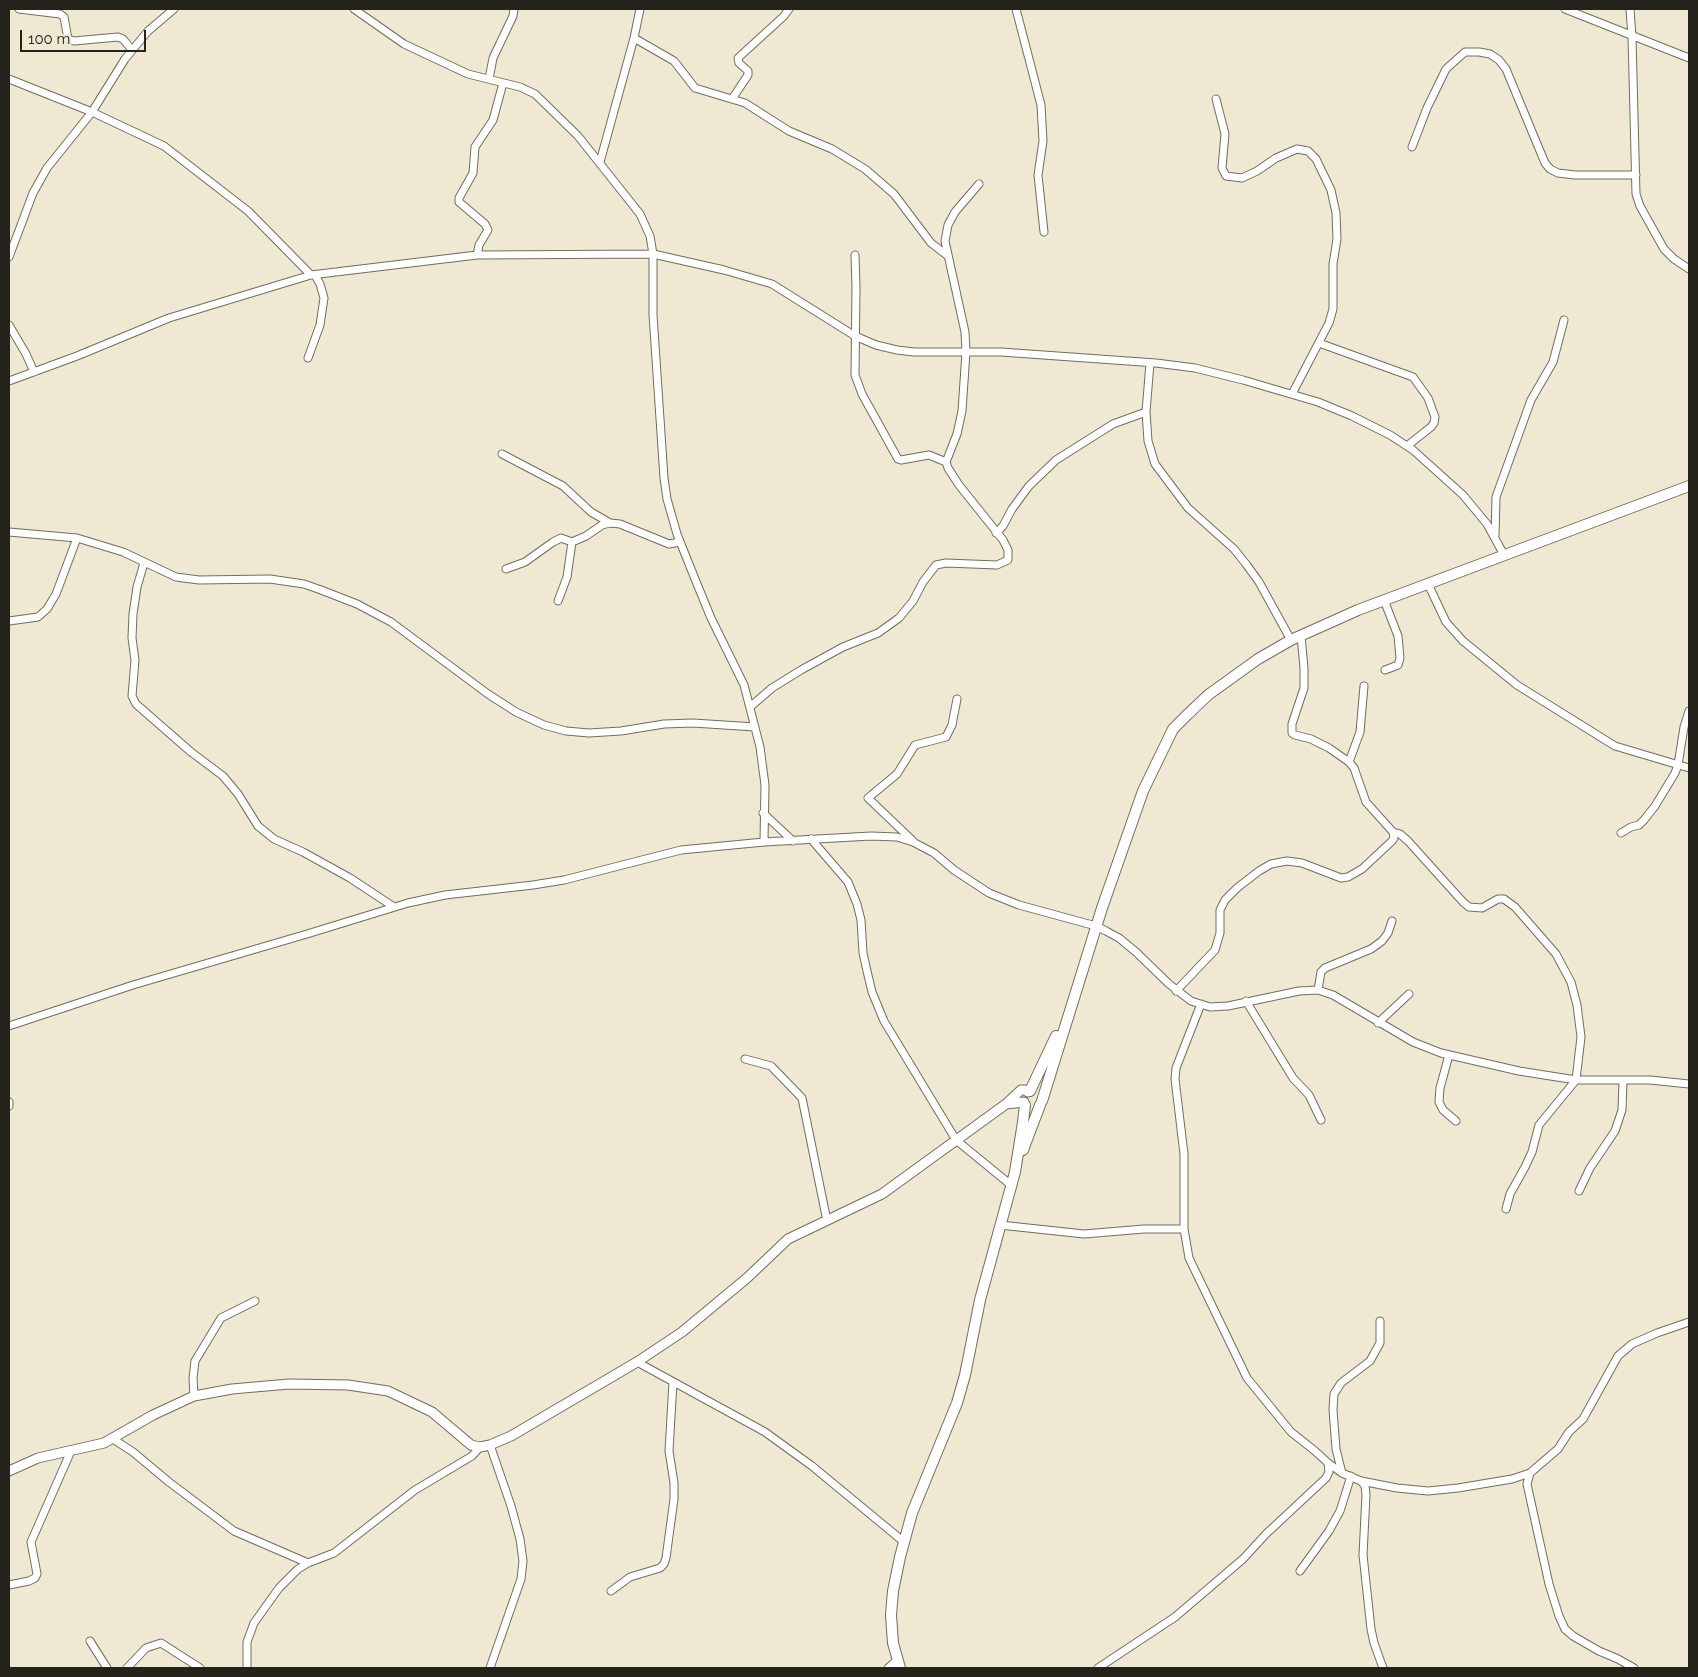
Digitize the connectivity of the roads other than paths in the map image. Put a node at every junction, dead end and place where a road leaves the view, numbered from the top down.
1 (19, 9) edge
2 (174, 9) edge
3 (354, 9) edge
4 (514, 9) edge
5 (640, 9) edge
6 (788, 9) edge
7 (1016, 9) edge
8 (1565, 9) edge
9 (1630, 9) edge
10 (1632, 37) junction
11 (634, 38) junction
12 (132, 50) junction
13 (1689, 58) edge
14 (9, 79) edge
15 (489, 79) junction
16 (503, 83) junction
17 (732, 99) junction
18 (1216, 99) dead end
19 (92, 112) junction
20 (1412, 147) dead end
21 (600, 162) junction
22 (1636, 175) junction
23 (979, 184) dead end
24 (1044, 232) dead end
25 (653, 254) junction
26 (477, 255) junction
27 (854, 255) dead end
28 (948, 256) junction
29 (9, 257) edge
30 (1689, 269) edge
31 (313, 275) junction
32 (1564, 320) dead end
33 (9, 325) edge
34 (855, 336) junction
35 (1319, 343) junction
36 (966, 352) junction
37 (308, 358) dead end
38 (1150, 363) junction
39 (34, 372) junction
40 (9, 381) edge
41 (1292, 394) junction
42 (1146, 412) junction
43 (1407, 446) junction
44 (502, 454) dead end
45 (946, 462) junction
46 (1689, 486) edge
47 (610, 523) junction
48 (9, 532) edge
49 (996, 533) junction
50 (1496, 537) junction
51 (77, 538) junction
52 (572, 542) junction
53 (680, 542) junction
54 (1504, 554) junction
55 (144, 563) junction
56 (506, 569) dead end
57 (1428, 584) junction
58 (1384, 600) junction
59 (558, 601) dead end
60 (9, 621) edge
61 (1301, 636) junction
62 (1291, 640) junction
63 (1385, 670) dead end
64 (1364, 686) dead end
65 (957, 699) dead end
66 (750, 707) junction
67 (1689, 711) edge
68 (755, 727) junction
69 (1349, 762) junction
70 (1678, 765) junction
71 (1689, 768) edge
72 (763, 813) junction
73 (1393, 832) junction
74 (1621, 833) dead end
75 (811, 839) junction
76 (793, 841) junction
77 (764, 842) junction
78 (913, 842) junction
79 (394, 907) junction
80 (1392, 922) dead end
81 (1096, 926) junction
82 (1318, 990) junction
83 (1176, 991) junction
84 (1409, 994) dead end
85 (1246, 1001) junction
86 (1201, 1004) junction
87 (1069, 1011) junction
88 (9, 1020) edge
89 (26, 1021) junction
90 (1378, 1022) junction
91 (9, 1026) edge
92 (1449, 1055) junction
93 (746, 1059) dead end
94 (1576, 1080) junction
95 (1623, 1081) junction
96 (1689, 1084) edge
97 (1029, 1091) junction
98 (9, 1102) edge
99 (1041, 1103) junction
100 (1006, 1104) junction
101 (1024, 1104) junction
102 (9, 1106) edge
103 (1321, 1120) dead end
104 (1456, 1121) dead end
105 (956, 1140) junction
106 (1015, 1172) junction
107 (1011, 1185) junction
108 (1579, 1191) dead end
109 (1506, 1209) dead end
110 (827, 1221) junction
111 (1000, 1225) junction
112 (1184, 1229) junction
113 (255, 1301) dead end
114 (1380, 1321) dead end
115 (1689, 1322) edge
116 (637, 1362) junction
117 (673, 1382) junction
118 (194, 1396) junction
119 (113, 1439) junction
120 (490, 1445) junction
121 (480, 1447) junction
122 (71, 1451) junction
123 (1328, 1463) junction
124 (9, 1471) edge
125 (1342, 1473) junction
126 (1530, 1473) junction
127 (1351, 1476) junction
128 (1361, 1481) junction
129 (904, 1542) junction
130 (308, 1563) junction
131 (1300, 1571) dead end
132 (9, 1585) edge
133 (610, 1591) dead end
134 (90, 1641) dead end
135 (899, 1664) edge
136 (107, 1668) edge
137 (127, 1668) edge
138 (200, 1668) edge
139 (246, 1668) edge
140 (490, 1668) edge
141 (888, 1668) edge
142 (1098, 1668) edge
143 (1383, 1668) edge
144 (1634, 1668) edge

1 - 12 street
2 - 12 street
3 - 15 street
4 - 15 street
5 - 11 street
6 - 17 street
7 - 24 street
8 - 10 street
9 - 10 street
10 - 13 street
10 - 22 street
11 - 17 street
11 - 21 street
12 - 19 street
14 - 19 street
15 - 16 street
16 - 21 street
16 - 26 street
17 - 28 street
18 - 35 street
19 - 29 street
19 - 31 street
20 - 22 street
21 - 25 street
22 - 30 street
23 - 28 street
25 - 26 street
25 - 34 street
25 - 53 street
26 - 31 street
27 - 34 street
28 - 36 street
31 - 37 street
31 - 39 street
32 - 50 street
33 - 39 street
34 - 36 street
34 - 45 street
35 - 41 street
35 - 43 street
36 - 38 street
36 - 45 street
38 - 41 street
38 - 42 street
39 - 40 street
41 - 43 street
42 - 49 street
42 - 62 street
43 - 50 street
44 - 47 street
45 - 49 street
46 - 54 main road
47 - 52 street
47 - 53 street
48 - 51 street
49 - 66 street
50 - 54 street
51 - 55 street
51 - 60 street
52 - 56 street
52 - 59 street
53 - 66 street
54 - 57 main road
55 - 68 street
55 - 79 street
57 - 58 main road
57 - 70 street
58 - 61 main road
58 - 63 street
61 - 62 main road
61 - 69 street
62 - 81 main road
64 - 69 street
65 - 78 street
66 - 68 street
67 - 70 street
68 - 72 street
69 - 73 street
70 - 71 street
70 - 74 street
72 - 76 street
72 - 77 street
73 - 83 street
73 - 94 street
75 - 76 street
75 - 78 street
75 - 105 street
76 - 77 street
77 - 79 street
78 - 81 street
79 - 89 street
80 - 82 street
81 - 83 street
81 - 87 main road
82 - 85 street
82 - 90 street
83 - 86 street
84 - 90 street
85 - 86 street
85 - 103 street
86 - 112 street
87 - 97 main road
87 - 99 main road
88 - 89 street
89 - 91 street
90 - 92 street
92 - 94 street
92 - 104 street
93 - 110 street
94 - 95 street
94 - 109 street
95 - 96 street
95 - 108 street
97 - 99 main road
97 - 100 street
97 - 101 main road
98 - 102 street
99 - 101 main road
99 - 106 main road
100 - 101 street
100 - 105 street
101 - 106 main road
105 - 107 street
105 - 110 street
106 - 107 main road
107 - 111 main road
110 - 116 street
111 - 112 street
111 - 129 main road
112 - 123 street
113 - 118 street
114 - 125 street
115 - 126 street
116 - 117 street
116 - 120 street
117 - 129 street
117 - 133 street
118 - 119 street
118 - 121 street
119 - 122 street
119 - 130 street
120 - 121 street
120 - 140 street
121 - 130 street
122 - 124 street
122 - 132 street
123 - 125 street
123 - 142 street
125 - 127 street
126 - 128 street
126 - 144 street
127 - 128 street
127 - 131 street
128 - 143 street
129 - 135 main road
130 - 139 street
134 - 136 street
135 - 141 street
137 - 138 street

